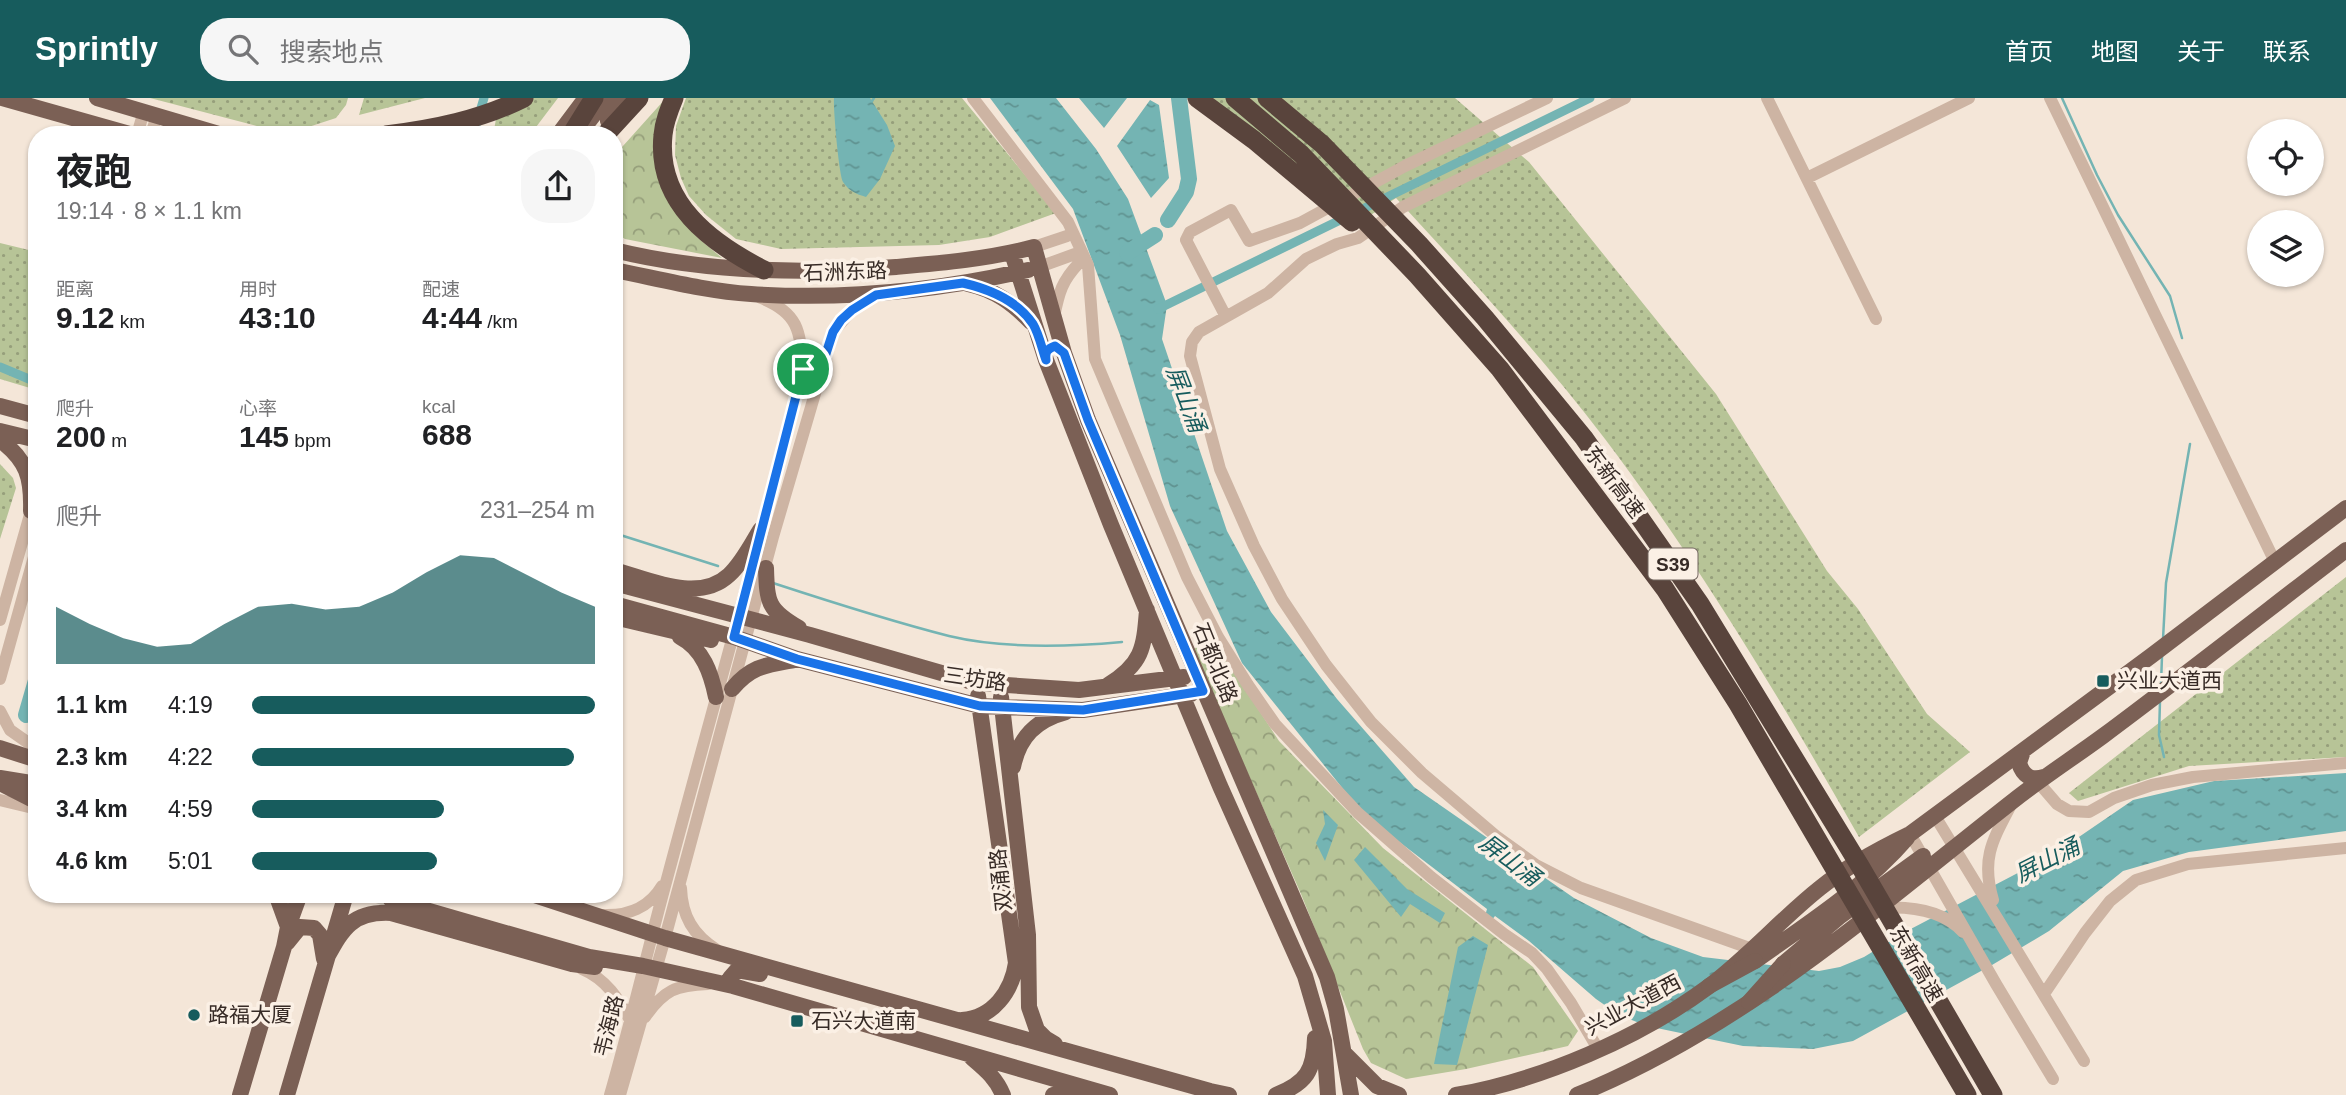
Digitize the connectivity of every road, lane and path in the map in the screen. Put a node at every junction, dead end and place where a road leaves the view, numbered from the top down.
1 (2, 98) edge
2 (97, 98) edge
3 (524, 98) edge
4 (586, 98) edge
5 (594, 98) edge
6 (607, 98) edge
7 (624, 98) edge
8 (639, 98) edge
9 (644, 98) edge
10 (674, 98) edge
11 (973, 98) edge
12 (1197, 98) edge
13 (1235, 98) edge
14 (1267, 98) edge
15 (1547, 98) edge
16 (1625, 98) edge
17 (1768, 98) edge
18 (1969, 98) edge
19 (2050, 98) edge
20 (150, 113) junction
21 (89, 122) junction
22 (94, 126) edge
23 (103, 126) edge
24 (141, 126) edge
25 (151, 126) edge
26 (193, 126) edge
27 (443, 126) edge
28 (565, 126) edge
29 (577, 126) edge
30 (585, 126) edge
31 (604, 126) edge
32 (613, 126) edge
33 (622, 126) edge
34 (1807, 178) junction
35 (1067, 236) dead end
36 (623, 246) edge
37 (1034, 247) junction
38 (623, 252) edge
39 (1012, 253) junction
40 (635, 255) junction
41 (929, 264) junction
42 (1039, 267) junction
43 (623, 270) edge
44 (764, 270) junction
45 (623, 272) edge
46 (1017, 272) junction
47 (1417, 275) junction
48 (963, 283) junction
49 (930, 287) junction
50 (751, 294) junction
51 (876, 295) junction
52 (1225, 315) junction
53 (1054, 317) junction
54 (1876, 319) dead end
55 (1033, 324) junction
56 (1064, 353) junction
57 (1046, 360) junction
58 (803, 369) junction
59 (821, 369) junction
60 (28, 404) edge
61 (7, 408) edge
62 (28, 414) edge
63 (0, 431) edge
64 (28, 438) edge
65 (0, 440) edge
66 (28, 474) edge
67 (2346, 508) edge
68 (28, 522) edge
69 (764, 535) junction
70 (2346, 550) edge
71 (2275, 562) junction
72 (766, 568) junction
73 (623, 573) edge
74 (28, 578) edge
75 (1158, 580) junction
76 (623, 585) edge
77 (1140, 592) junction
78 (623, 606) edge
79 (1148, 608) junction
80 (745, 618) junction
81 (623, 619) edge
82 (0, 620) edge
83 (672, 632) junction
84 (810, 635) junction
85 (740, 639) junction
86 (797, 659) junction
87 (1197, 674) junction
88 (1177, 678) junction
89 (0, 679) edge
90 (976, 683) junction
91 (1000, 685) junction
92 (1106, 686) junction
93 (732, 689) junction
94 (1079, 690) junction
95 (1203, 691) junction
96 (1182, 695) junction
97 (716, 697) junction
98 (1003, 705) junction
99 (980, 706) junction
100 (1078, 710) junction
101 (0, 711) edge
102 (28, 743) edge
103 (0, 748) edge
104 (2023, 751) junction
105 (28, 757) edge
106 (2346, 763) edge
107 (1010, 776) junction
108 (1240, 778) junction
109 (0, 780) edge
110 (2041, 780) junction
111 (28, 783) edge
112 (1220, 786) junction
113 (7, 790) edge
114 (28, 791) edge
115 (28, 793) edge
116 (28, 798) edge
117 (0, 800) edge
118 (2013, 801) junction
119 (28, 807) edge
120 (1935, 816) junction
121 (1910, 834) junction
122 (1955, 848) junction
123 (2346, 848) edge
124 (1926, 862) junction
125 (674, 878) junction
126 (1985, 887) junction
127 (279, 903) edge
128 (297, 903) edge
129 (343, 903) edge
130 (401, 903) edge
131 (558, 903) edge
132 (1879, 908) junction
133 (592, 914) junction
134 (288, 927) junction
135 (659, 936) junction
136 (1970, 939) junction
137 (284, 947) junction
138 (726, 955) junction
139 (1750, 956) junction
140 (325, 961) junction
141 (572, 964) junction
142 (650, 967) junction
143 (818, 981) junction
144 (727, 984) junction
145 (2044, 994) junction
146 (1749, 1002) junction
147 (1314, 1004) junction
148 (1336, 1009) junction
149 (957, 1020) junction
150 (635, 1024) junction
151 (1598, 1049) junction
152 (1069, 1052) junction
153 (965, 1053) junction
154 (1344, 1053) junction
155 (2084, 1061) dead end
156 (2053, 1079) dead end
157 (1083, 1088) junction
158 (240, 1095) edge
159 (286, 1095) edge
160 (610, 1095) edge
161 (620, 1095) edge
162 (1003, 1095) edge
163 (1053, 1095) edge
164 (1110, 1095) edge
165 (1226, 1095) edge
166 (1276, 1095) edge
167 (1328, 1095) edge
168 (1350, 1095) edge
169 (1399, 1095) edge
170 (1456, 1095) edge
171 (1577, 1095) edge
172 (1967, 1095) edge
173 (1993, 1095) edge

1 - 21 main road
2 - 20 main road
3 - 27 highway
4 - 28 main road
5 - 29 highway
6 - 30 main road
7 - 31 main road
8 - 32 highway
9 - 33 main road
10 - 44 highway
11 - 151 street
12 - 47 highway, bridge
13 - 47 highway, 东新高速 / S39, bridge
14 - 173 highway, 东新高速 / S39, bridge
15 - 52 street
16 - 52 street
17 - 34 street
18 - 34 street
19 - 71 street
20 - 24 street
20 - 25 street
20 - 26 main road
21 - 22 street
21 - 23 main road
34 - 54 street
35 - 37 street, 石洲东路
36 - 40 main road
37 - 39 main road, 石洲东路
37 - 42 main road, 石都北路
38 - 40 main road, 石洲东路
39 - 41 main road, 石洲东路
39 - 46 main road, 石都北路
40 - 43 main road
40 - 44 main road, 石洲东路
41 - 44 main road, 石洲东路
41 - 49 main road
42 - 46 main road, 石洲东路
42 - 53 main road, 石都北路
42 - 53 street, 石洲东路
45 - 50 main road, 石洲东路
46 - 48 main road, 石洲东路
46 - 55 main road, 石都北路
47 - 172 highway, 东新高速 / S39, bridge
48 - 49 main road, 石洲东路
48 - 55 main road
49 - 51 main road, 石洲东路
50 - 51 main road, 石洲东路
50 - 58 street
51 - 59 street
52 - 139 street
53 - 56 main road, 石都北路
55 - 57 main road, 石都北路
56 - 57 main road
56 - 75 main road, 石都北路
57 - 77 main road, 石都北路
58 - 59 street
58 - 69 street
59 - 69 street
60 - 61 main road
61 - 62 main road
63 - 64 main road
65 - 66 main road
67 - 71 main road
68 - 82 street
69 - 72 street
69 - 73 main road
69 - 80 street
70 - 110 main road
71 - 104 main road
72 - 80 street
72 - 84 main road
74 - 89 street
75 - 77 main road
75 - 87 main road, 石都北路
76 - 80 main road, 三坊路
77 - 79 main road, 石都北路
78 - 85 main road, 三坊路
79 - 88 main road, 石都北路
79 - 92 main road
80 - 84 main road, 三坊路
80 - 85 street
81 - 83 main road
83 - 85 main road
83 - 97 main road
84 - 90 main road, 三坊路
85 - 86 main road, 三坊路
85 - 93 street
85 - 97 street
86 - 93 main road
86 - 99 main road, 三坊路
87 - 88 main road, 三坊路
87 - 95 main road, 石都北路
88 - 92 main road, 三坊路
88 - 96 main road, 石都北路
90 - 91 main road, 三坊路
90 - 99 main road, 双涌路
91 - 94 main road, 三坊路
91 - 98 main road, 双涌路
92 - 94 main road, 三坊路
93 - 125 street
94 - 100 main road
95 - 96 main road, 三坊路
95 - 108 main road, 石都北路
96 - 100 main road, 三坊路
96 - 112 main road, 石都北路
97 - 125 street
98 - 99 main road, 三坊路
98 - 100 main road, 三坊路
98 - 107 main road, 双涌路
99 - 149 main road, 双涌路
100 - 107 main road
101 - 102 street
103 - 105 main road
104 - 110 main road
104 - 120 main road
106 - 110 street
107 - 152 main road, 双涌路
108 - 112 main road
108 - 148 main road, 石都北路
109 - 111 main road
109 - 113 main road
109 - 114 main road
110 - 118 main road
112 - 147 main road, 石都北路
113 - 115 street
113 - 116 main road
117 - 119 street
118 - 122 main road
118 - 126 street
120 - 121 main road
120 - 122 street
121 - 124 street
121 - 139 main road, 兴业大道西
122 - 124 main road
122 - 126 street
123 - 145 street
124 - 132 main road
124 - 136 street
124 - 146 main road, bridge
125 - 133 street
125 - 135 street, 韦海路
125 - 138 street
126 - 145 street
127 - 134 main road
128 - 134 main road
129 - 140 main road
130 - 142 main road
131 - 133 main road
132 - 136 street
132 - 146 main road, bridge
133 - 135 main road
134 - 137 main road
135 - 138 main road
135 - 142 street, 韦海路
136 - 156 street
137 - 140 main road
137 - 158 main road
138 - 143 main road
139 - 151 main road, 兴业大道西, bridge
140 - 141 main road
140 - 159 main road
141 - 142 main road
141 - 150 street
142 - 144 main road
142 - 150 street, 韦海路
143 - 144 main road
143 - 149 main road
144 - 150 street
144 - 153 main road
145 - 155 street
146 - 171 main road
147 - 148 main road
147 - 166 main road
147 - 167 main road, 石都北路
148 - 154 main road, 石都北路
149 - 152 main road
150 - 160 street, 韦海路
150 - 161 street, 韦海路
151 - 170 main road, 兴业大道西
152 - 165 main road
153 - 157 main road
153 - 162 main road
154 - 168 main road, 石都北路
154 - 169 main road
157 - 163 main road
157 - 164 main road

